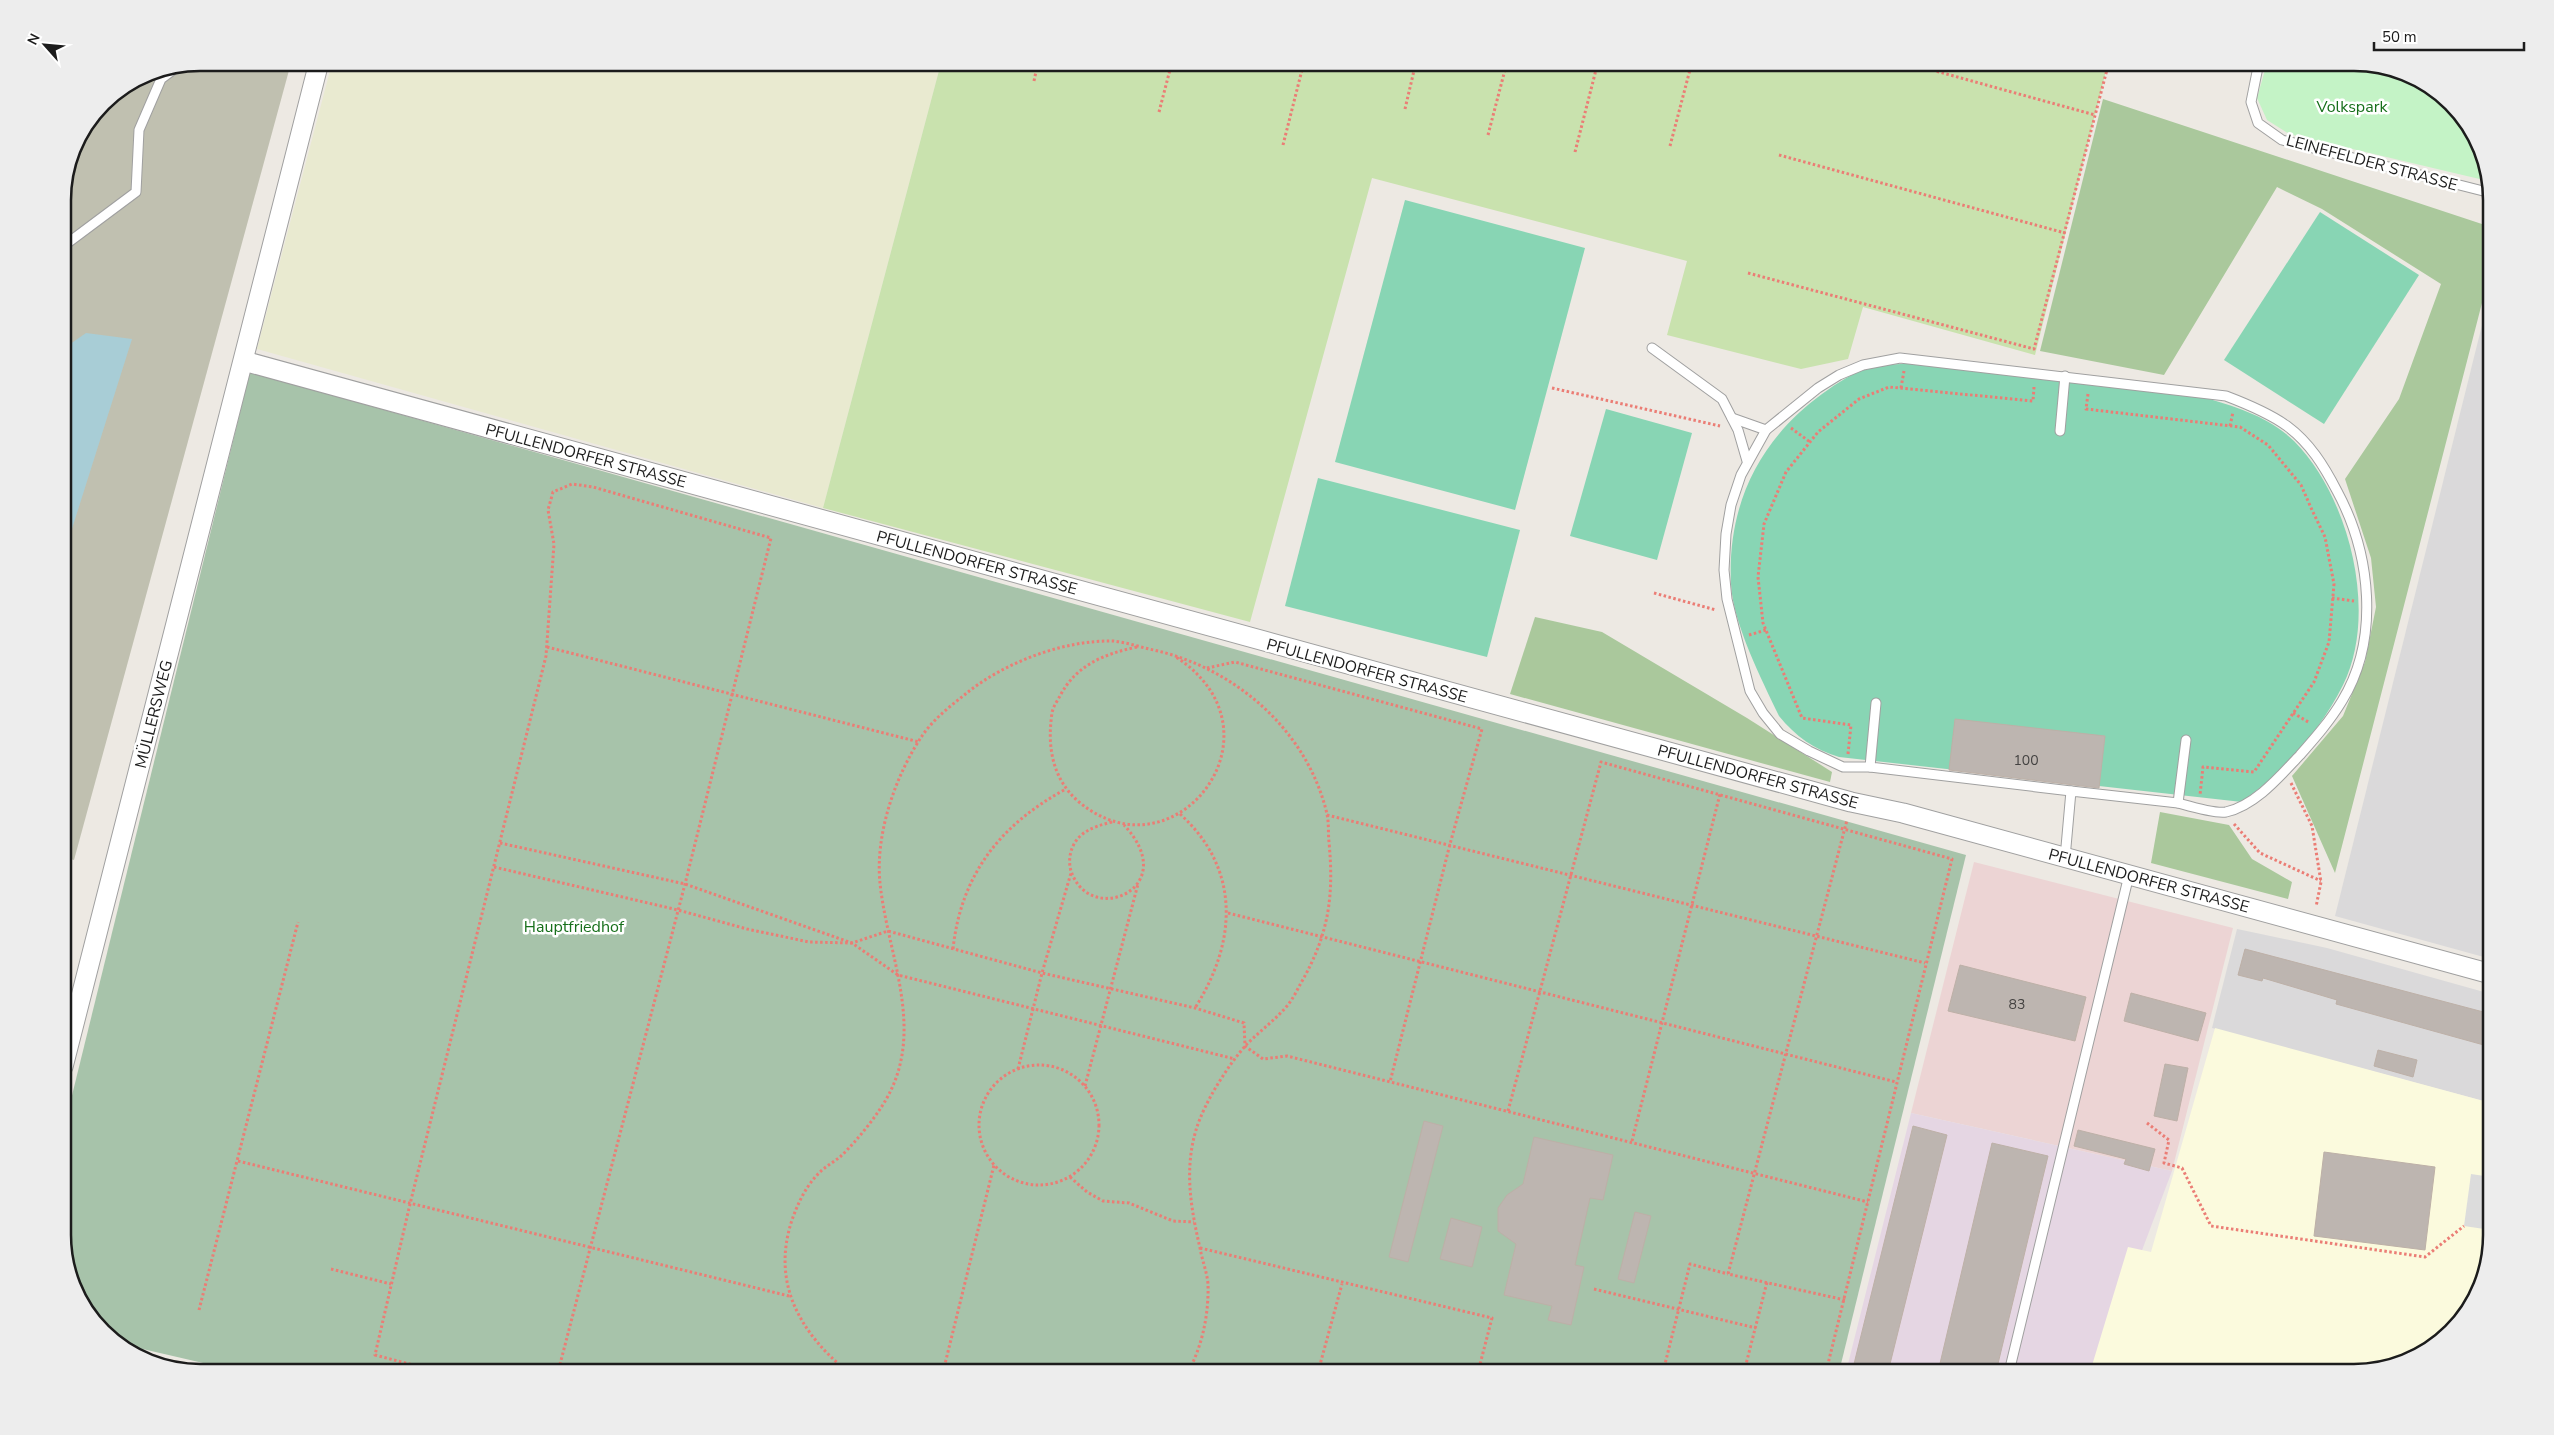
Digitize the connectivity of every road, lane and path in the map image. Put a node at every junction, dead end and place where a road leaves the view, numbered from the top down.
1 (1302, 71) edge
2 (1414, 71) edge
3 (1505, 71) edge
4 (1596, 71) edge
5 (1690, 71) edge
6 (1936, 71) edge
7 (2107, 71) edge
8 (2256, 71) edge
9 (317, 72) edge
10 (1036, 72) edge
11 (1170, 72) edge
12 (164, 77) edge
13 (1034, 82) dead end
14 (1405, 108) dead end
15 (1159, 112) dead end
16 (2096, 115) junction
17 (1488, 135) dead end
18 (1283, 145) dead end
19 (1670, 146) dead end
20 (1575, 152) dead end
21 (1779, 155) dead end
22 (2482, 191) edge
23 (2065, 233) junction
24 (72, 239) edge
25 (1748, 273) dead end
26 (1652, 348) dead end
27 (244, 361) junction
28 (2035, 372) junction
29 (2065, 376) junction
30 (2091, 379) junction
31 (1552, 388) dead end
32 (1732, 418) junction
33 (1778, 418) junction
34 (1738, 430) junction
35 (1766, 430) junction
36 (2060, 431) dead end
37 (1810, 442) junction
38 (1747, 461) junction
39 (1654, 593) dead end
40 (2332, 598) junction
41 (2367, 604) junction
42 (1729, 613) junction
43 (1138, 646) junction
44 (546, 647) junction
45 (1169, 653) junction
46 (1207, 668) junction
47 (732, 693) junction
48 (1876, 703) dead end
49 (2186, 740) dead end
50 (919, 742) junction
51 (1847, 767) junction
52 (1870, 767) junction
53 (2285, 771) junction
54 (1066, 789) junction
55 (2071, 791) junction
56 (1720, 794) junction
57 (1851, 802) junction
58 (2178, 803) junction
59 (2198, 807) junction
60 (2225, 812) junction
61 (1180, 814) junction
62 (1327, 815) junction
63 (1112, 822) junction
64 (1123, 825) junction
65 (1844, 829) junction
66 (500, 843) junction
67 (1450, 844) junction
68 (2065, 858) junction
69 (494, 868) junction
70 (1071, 872) junction
71 (1573, 875) junction
72 (2129, 875) junction
73 (2322, 882) junction
74 (1138, 883) junction
75 (685, 884) junction
76 (2318, 897) dead end
77 (1692, 906) junction
78 (678, 910) junction
79 (1228, 913) junction
80 (298, 922) dead end
81 (888, 931) junction
82 (1323, 936) junction
83 (1815, 937) junction
84 (852, 943) junction
85 (953, 949) junction
86 (1419, 961) junction
87 (1925, 963) junction
88 (2483, 972) edge
89 (1042, 973) junction
90 (898, 975) junction
91 (1109, 990) junction
92 (1541, 991) junction
93 (1032, 1008) junction
94 (1195, 1008) junction
95 (1662, 1022) junction
96 (1100, 1025) junction
97 (72, 1032) edge
98 (1245, 1046) junction
99 (1786, 1055) junction
100 (1235, 1059) junction
101 (1018, 1069) junction
102 (1390, 1082) junction
103 (1896, 1082) junction
104 (1085, 1087) junction
105 (1508, 1111) junction
106 (2147, 1123) dead end
107 (1632, 1141) junction
108 (238, 1161) junction
109 (994, 1165) junction
110 (1755, 1173) junction
111 (1070, 1176) junction
112 (1868, 1202) junction
113 (410, 1204) junction
114 (1194, 1222) junction
115 (2464, 1226) dead end
116 (590, 1247) junction
117 (1200, 1248) junction
118 (330, 1269) dead end
119 (1728, 1274) junction
120 (1767, 1282) junction
121 (391, 1284) junction
122 (1342, 1284) junction
123 (1594, 1289) dead end
124 (789, 1296) junction
125 (1845, 1300) junction
126 (1678, 1309) junction
127 (199, 1310) dead end
128 (1756, 1328) junction
129 (409, 1364) edge
130 (560, 1364) edge
131 (838, 1364) edge
132 (945, 1364) edge
133 (1192, 1364) edge
134 (1320, 1364) edge
135 (1480, 1364) edge
136 (1665, 1364) edge
137 (1746, 1364) edge
138 (1828, 1364) edge
139 (2011, 1364) edge

1 - 18 path
2 - 14 path
3 - 17 path
4 - 20 path
5 - 19 path
6 - 16 path
7 - 16 path
8 - 22 lane, LEINEFELDER STRASSE
9 - 27 street, MÜLLERSWEG
10 - 13 path
11 - 15 path
12 - 24 lane
16 - 23 path
21 - 23 path
23 - 25 path
26 - 32 lane
27 - 57 street, PFULLENDORFER STRASSE
27 - 97 street, MÜLLERSWEG
28 - 29 lane
28 - 33 lane
28 - 37 path
29 - 30 lane
29 - 36 lane
30 - 40 path
30 - 41 lane
31 - 34 path
32 - 34 lane
32 - 35 lane
33 - 35 lane
33 - 37 path
34 - 38 lane
35 - 38 lane
37 - 51 path
38 - 42 lane
39 - 42 path
40 - 41 path
40 - 59 path
41 - 53 lane
42 - 51 lane
43 - 45 path
43 - 50 path
43 - 54 path
44 - 47 path
44 - 47 path
44 - 66 path
45 - 46 path
45 - 61 path
46 - 62 path
46 - 67 path
47 - 50 path
47 - 75 path
48 - 52 lane
49 - 58 lane
50 - 81 path
51 - 52 lane
52 - 55 lane
53 - 60 lane
53 - 73 path
54 - 63 path
54 - 85 path
55 - 58 lane
55 - 68 lane
56 - 65 path
56 - 71 path
56 - 77 path
57 - 65 path
57 - 68 street, PFULLENDORFER STRASSE
58 - 59 lane
59 - 60 lane
60 - 73 path
61 - 64 path
61 - 79 path
62 - 67 path
62 - 82 path
63 - 64 path
63 - 70 path
64 - 74 path
65 - 83 path
65 - 87 path
66 - 69 path
66 - 75 path
67 - 71 path
67 - 86 path
68 - 72 street, PFULLENDORFER STRASSE
69 - 78 path
69 - 113 path
70 - 74 path
70 - 89 path
71 - 77 path
71 - 92 path
72 - 88 street, PFULLENDORFER STRASSE
72 - 139 lane
73 - 76 path
74 - 91 path
75 - 78 path
75 - 84 path
77 - 83 path
77 - 95 path
78 - 84 path
78 - 116 path
79 - 82 path
79 - 94 path
80 - 108 path
81 - 84 path
81 - 85 path
81 - 90 path
82 - 86 path
82 - 98 path
83 - 87 path
83 - 99 path
84 - 90 path
85 - 89 path
86 - 92 path
86 - 102 path
87 - 103 path
89 - 91 path
89 - 93 path
90 - 93 path
90 - 124 path
91 - 94 path
91 - 96 path
92 - 95 path
92 - 105 path
93 - 96 path
93 - 101 path
94 - 98 path
95 - 99 path
95 - 107 path
96 - 100 path
96 - 104 path
98 - 100 path
98 - 102 path
99 - 103 path
99 - 110 path
100 - 114 path
101 - 104 path
101 - 109 path
102 - 105 path
103 - 112 path
104 - 111 path
105 - 107 path
106 - 115 path
107 - 110 path
108 - 113 path
108 - 127 path
109 - 111 path
109 - 132 path
110 - 112 path
110 - 119 path
111 - 114 path
112 - 125 path
113 - 116 path
113 - 121 path
114 - 117 path
116 - 124 path
116 - 130 path
117 - 122 path
117 - 133 path
118 - 121 path
119 - 120 path
119 - 126 path
120 - 125 path
120 - 128 path
121 - 129 path
122 - 134 path
122 - 135 path
123 - 126 path
124 - 131 path
125 - 138 path
126 - 128 path
126 - 136 path
128 - 137 path

